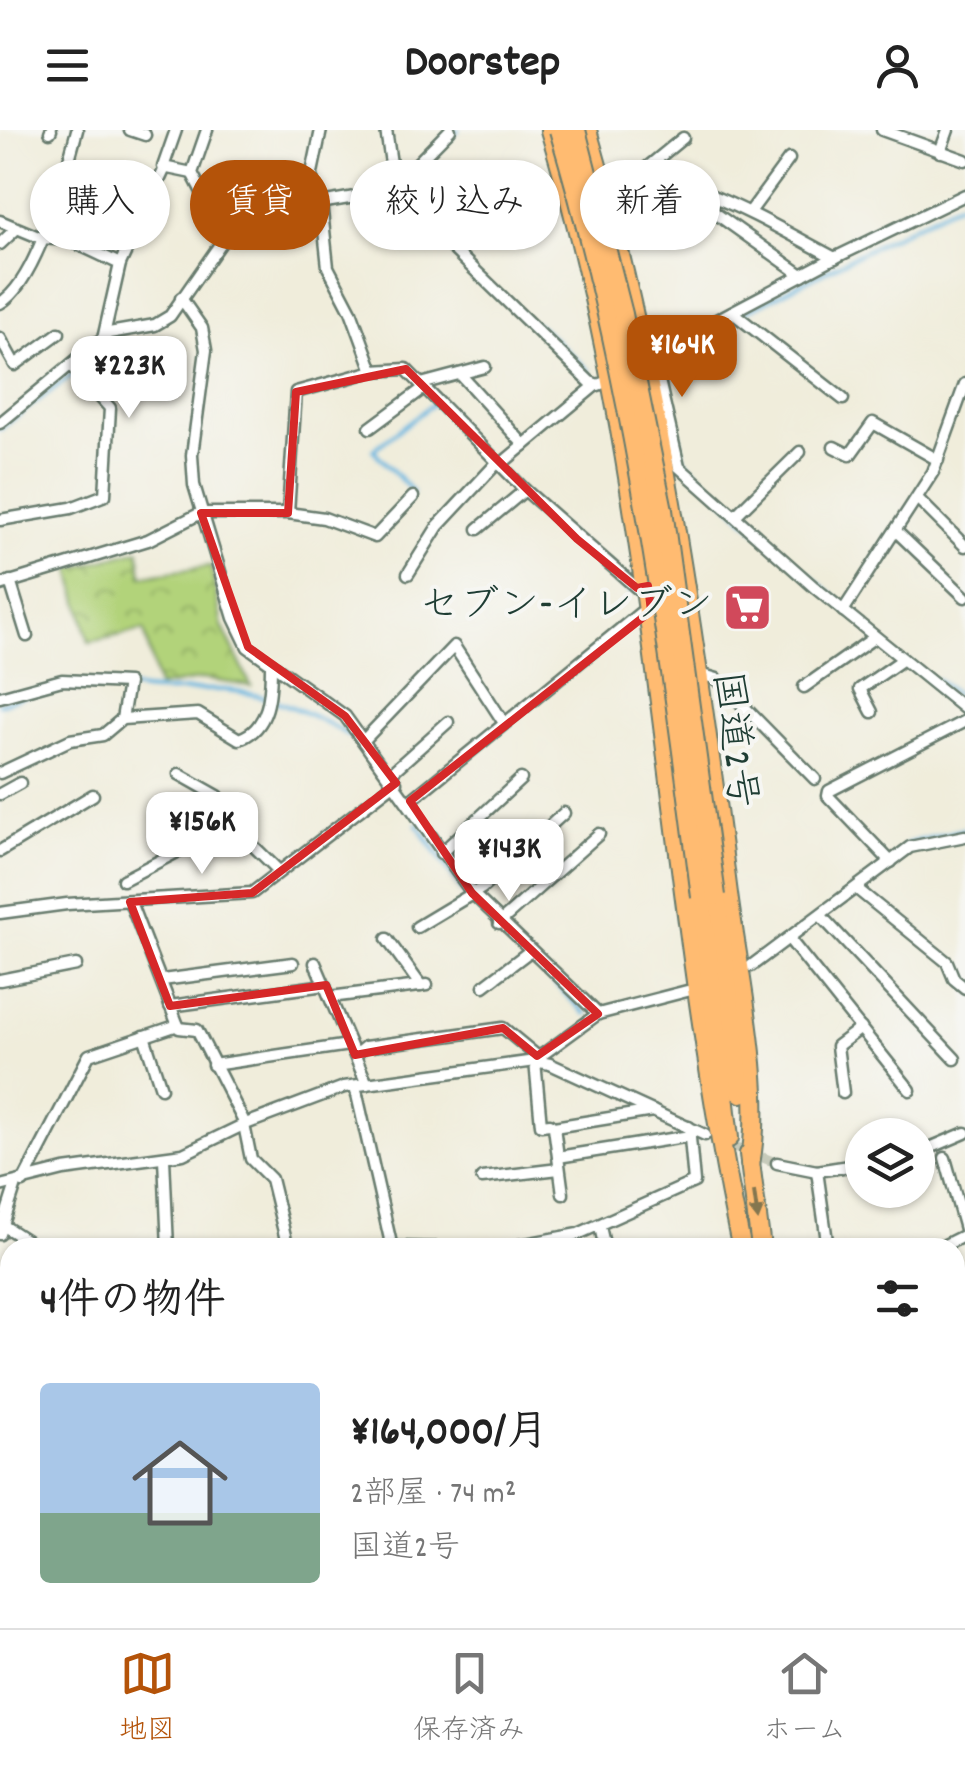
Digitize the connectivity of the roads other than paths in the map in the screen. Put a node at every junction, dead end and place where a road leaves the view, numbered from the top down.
1 (77, 130) edge
2 (130, 130) edge
3 (176, 130) edge
4 (207, 130) edge
5 (321, 130) edge
6 (386, 130) edge
7 (450, 130) edge
8 (550, 130) edge
9 (559, 130) edge
10 (576, 130) edge
11 (587, 130) edge
12 (882, 130) edge
13 (948, 130) edge
14 (895, 132) edge
15 (144, 135) dead end
16 (683, 138) dead end
17 (940, 152) junction
18 (789, 158) dead end
19 (69, 160) edge
20 (169, 160) edge
21 (197, 160) edge
22 (315, 160) edge
23 (391, 160) edge
24 (422, 160) edge
25 (596, 160) edge
26 (656, 160) edge
27 (965, 160) edge
28 (965, 195) edge
29 (720, 198) edge
30 (750, 212) junction
31 (720, 216) edge
32 (0, 220) edge
33 (16, 229) junction
34 (30, 234) edge
35 (0, 244) edge
36 (36, 250) edge
37 (90, 250) edge
38 (127, 250) edge
39 (215, 250) edge
40 (325, 250) edge
41 (462, 250) edge
42 (618, 250) edge
43 (835, 258) junction
44 (120, 264) junction
45 (802, 274) junction
46 (184, 299) junction
47 (0, 303) edge
48 (735, 315) junction
49 (59, 333) dead end
50 (0, 338) edge
51 (103, 338) junction
52 (643, 359) junction
53 (485, 367) dead end
54 (75, 370) junction
55 (372, 370) junction
56 (460, 374) junction
57 (604, 382) junction
58 (423, 386) junction
59 (964, 389) edge
60 (844, 399) dead end
61 (0, 423) edge
62 (370, 428) dead end
63 (524, 444) junction
64 (834, 447) dead end
65 (800, 452) dead end
66 (938, 460) junction
67 (498, 464) junction
68 (693, 480) junction
69 (525, 490) junction
70 (670, 492) junction
71 (413, 497) dead end
72 (917, 498) junction
73 (288, 513) junction
74 (738, 513) junction
75 (202, 516) junction
76 (0, 520) edge
77 (478, 529) dead end
78 (897, 532) junction
79 (965, 546) edge
80 (408, 574) dead end
81 (9, 585) edge
82 (648, 586) junction
83 (965, 596) edge
84 (843, 611) junction
85 (652, 620) junction
86 (692, 624) junction
87 (27, 636) dead end
88 (875, 637) junction
89 (902, 660) junction
90 (271, 666) junction
91 (700, 674) junction
92 (804, 687) dead end
93 (1, 695) edge
94 (965, 708) edge
95 (872, 712) dead end
96 (122, 719) junction
97 (965, 721) edge
98 (448, 722) dead end
99 (504, 722) junction
100 (365, 738) junction
101 (0, 774) edge
102 (178, 774) dead end
103 (521, 779) dead end
104 (815, 779) dead end
105 (391, 782) junction
106 (20, 783) dead end
107 (0, 794) edge
108 (92, 795) dead end
109 (410, 801) junction
110 (564, 813) dead end
111 (599, 834) dead end
112 (965, 836) edge
113 (198, 840) dead end
114 (0, 851) edge
115 (441, 853) junction
116 (888, 859) junction
117 (279, 871) junction
118 (123, 880) dead end
119 (857, 889) junction
120 (471, 893) junction
121 (708, 897) junction
122 (130, 902) junction
123 (0, 914) edge
124 (822, 917) junction
125 (499, 923) junction
126 (417, 927) dead end
127 (387, 939) dead end
128 (790, 940) junction
129 (529, 952) junction
130 (293, 963) dead end
131 (315, 964) dead end
132 (76, 965) dead end
133 (751, 966) dead end
134 (479, 972) dead end
135 (0, 980) edge
136 (162, 980) junction
137 (325, 985) junction
138 (965, 988) edge
139 (688, 991) dead end
140 (330, 997) junction
141 (170, 1006) junction
142 (598, 1014) junction
143 (178, 1025) junction
144 (861, 1028) junction
145 (144, 1036) junction
146 (352, 1050) junction
147 (536, 1058) junction
148 (955, 1059) dead end
149 (214, 1065) junction
150 (361, 1085) junction
151 (161, 1088) dead end
152 (910, 1090) dead end
153 (843, 1093) dead end
154 (653, 1110) junction
155 (550, 1124) dead end
156 (243, 1125) junction
157 (689, 1131) junction
158 (965, 1133) edge
159 (705, 1135) tunnel mouth
160 (935, 1146) edge
161 (558, 1157) junction
162 (164, 1158) junction
163 (945, 1158) dead end
164 (777, 1163) tunnel mouth
165 (750, 1164) junction
166 (845, 1167) edge
167 (560, 1170) junction
168 (818, 1171) junction
169 (482, 1178) dead end
170 (19, 1184) junction
171 (0, 1186) edge
172 (563, 1194) dead end
173 (600, 1226) junction
174 (2, 1230) edge
175 (965, 1232) edge
176 (168, 1238) edge
177 (286, 1238) edge
178 (390, 1238) edge
179 (560, 1238) edge
180 (603, 1238) edge
181 (739, 1238) edge
182 (740, 1238) edge
183 (760, 1238) edge
184 (827, 1238) edge

1 - 19 street
2 - 15 street
3 - 20 street
4 - 21 street
5 - 22 street
6 - 23 street
7 - 24 street
8 - 57 highway
9 - 121 highway, 国道2号, bridge
10 - 121 highway, 国道2号, bridge
11 - 25 highway
12 - 14 street
13 - 17 street
14 - 17 street
16 - 26 street
17 - 27 street
18 - 30 street
28 - 43 street
29 - 30 street
30 - 43 street
31 - 45 street
32 - 33 street
33 - 34 street
33 - 35 street
36 - 47 street
37 - 44 street
38 - 44 street
39 - 46 street
40 - 55 street
41 - 57 street
42 - 52 highway
43 - 45 street
44 - 51 street
45 - 48 street
46 - 51 street
46 - 75 street
48 - 52 street
48 - 60 street
49 - 50 street
51 - 54 street
52 - 57 street
52 - 68 street
52 - 70 highway
53 - 56 street
54 - 61 street
54 - 76 street
55 - 58 street
55 - 73 street
56 - 58 street
56 - 63 street
57 - 63 street
57 - 82 highway
58 - 62 street
58 - 67 street
59 - 66 street
63 - 67 street
64 - 66 street
65 - 74 street
66 - 72 street
67 - 69 street
67 - 80 street
68 - 70 street
68 - 74 street
69 - 77 street
69 - 82 street
70 - 86 highway
71 - 73 street
72 - 78 street
72 - 79 street
73 - 75 street
74 - 84 street
75 - 81 street
75 - 90 street
78 - 83 street
78 - 84 street
81 - 87 street
82 - 85 highway
84 - 88 street
85 - 86 highway
85 - 99 street
85 - 181 highway
86 - 91 highway
88 - 89 street
88 - 92 street
89 - 94 street
89 - 95 street
90 - 96 street
90 - 100 street
91 - 104 street
91 - 165 highway
93 - 96 street
96 - 101 street
97 - 116 street
98 - 105 street
99 - 100 street
99 - 109 street
100 - 105 street
102 - 117 street
103 - 115 street
105 - 109 street
105 - 117 street
106 - 107 street
108 - 114 street
109 - 115 street
110 - 120 street
111 - 125 street
112 - 116 street
113 - 118 street
115 - 120 street
116 - 119 street
117 - 122 street
119 - 124 street
119 - 138 street
120 - 125 street
120 - 126 street
121 - 165 highway, 国道2号
121 - 182 highway, 国道2号
122 - 123 street
122 - 136 street
124 - 128 street
124 - 148 street
125 - 129 street
127 - 140 street
128 - 133 street
128 - 144 street
129 - 134 street
129 - 142 street
130 - 136 street
131 - 137 street
132 - 135 street
136 - 141 street
137 - 140 street
137 - 141 street
139 - 142 street
140 - 146 street
141 - 143 street
142 - 147 street
143 - 145 street
143 - 149 street
144 - 152 street
144 - 153 street
145 - 151 street
145 - 170 street
146 - 147 street
146 - 149 street
146 - 150 street
147 - 150 street
147 - 154 street
147 - 155 street
149 - 156 street
150 - 156 street
150 - 178 street
154 - 157 street
154 - 161 street
156 - 162 street
156 - 177 street
157 - 159 street
157 - 161 street
157 - 173 street
158 - 160 street
161 - 167 street
162 - 170 street
162 - 176 street
163 - 175 street
164 - 168 street
165 -> 183 highway, 国道2号
166 - 168 street
167 - 169 street
167 - 172 street
168 - 184 street
170 - 171 street
170 - 174 street
173 - 179 street
173 - 180 street

